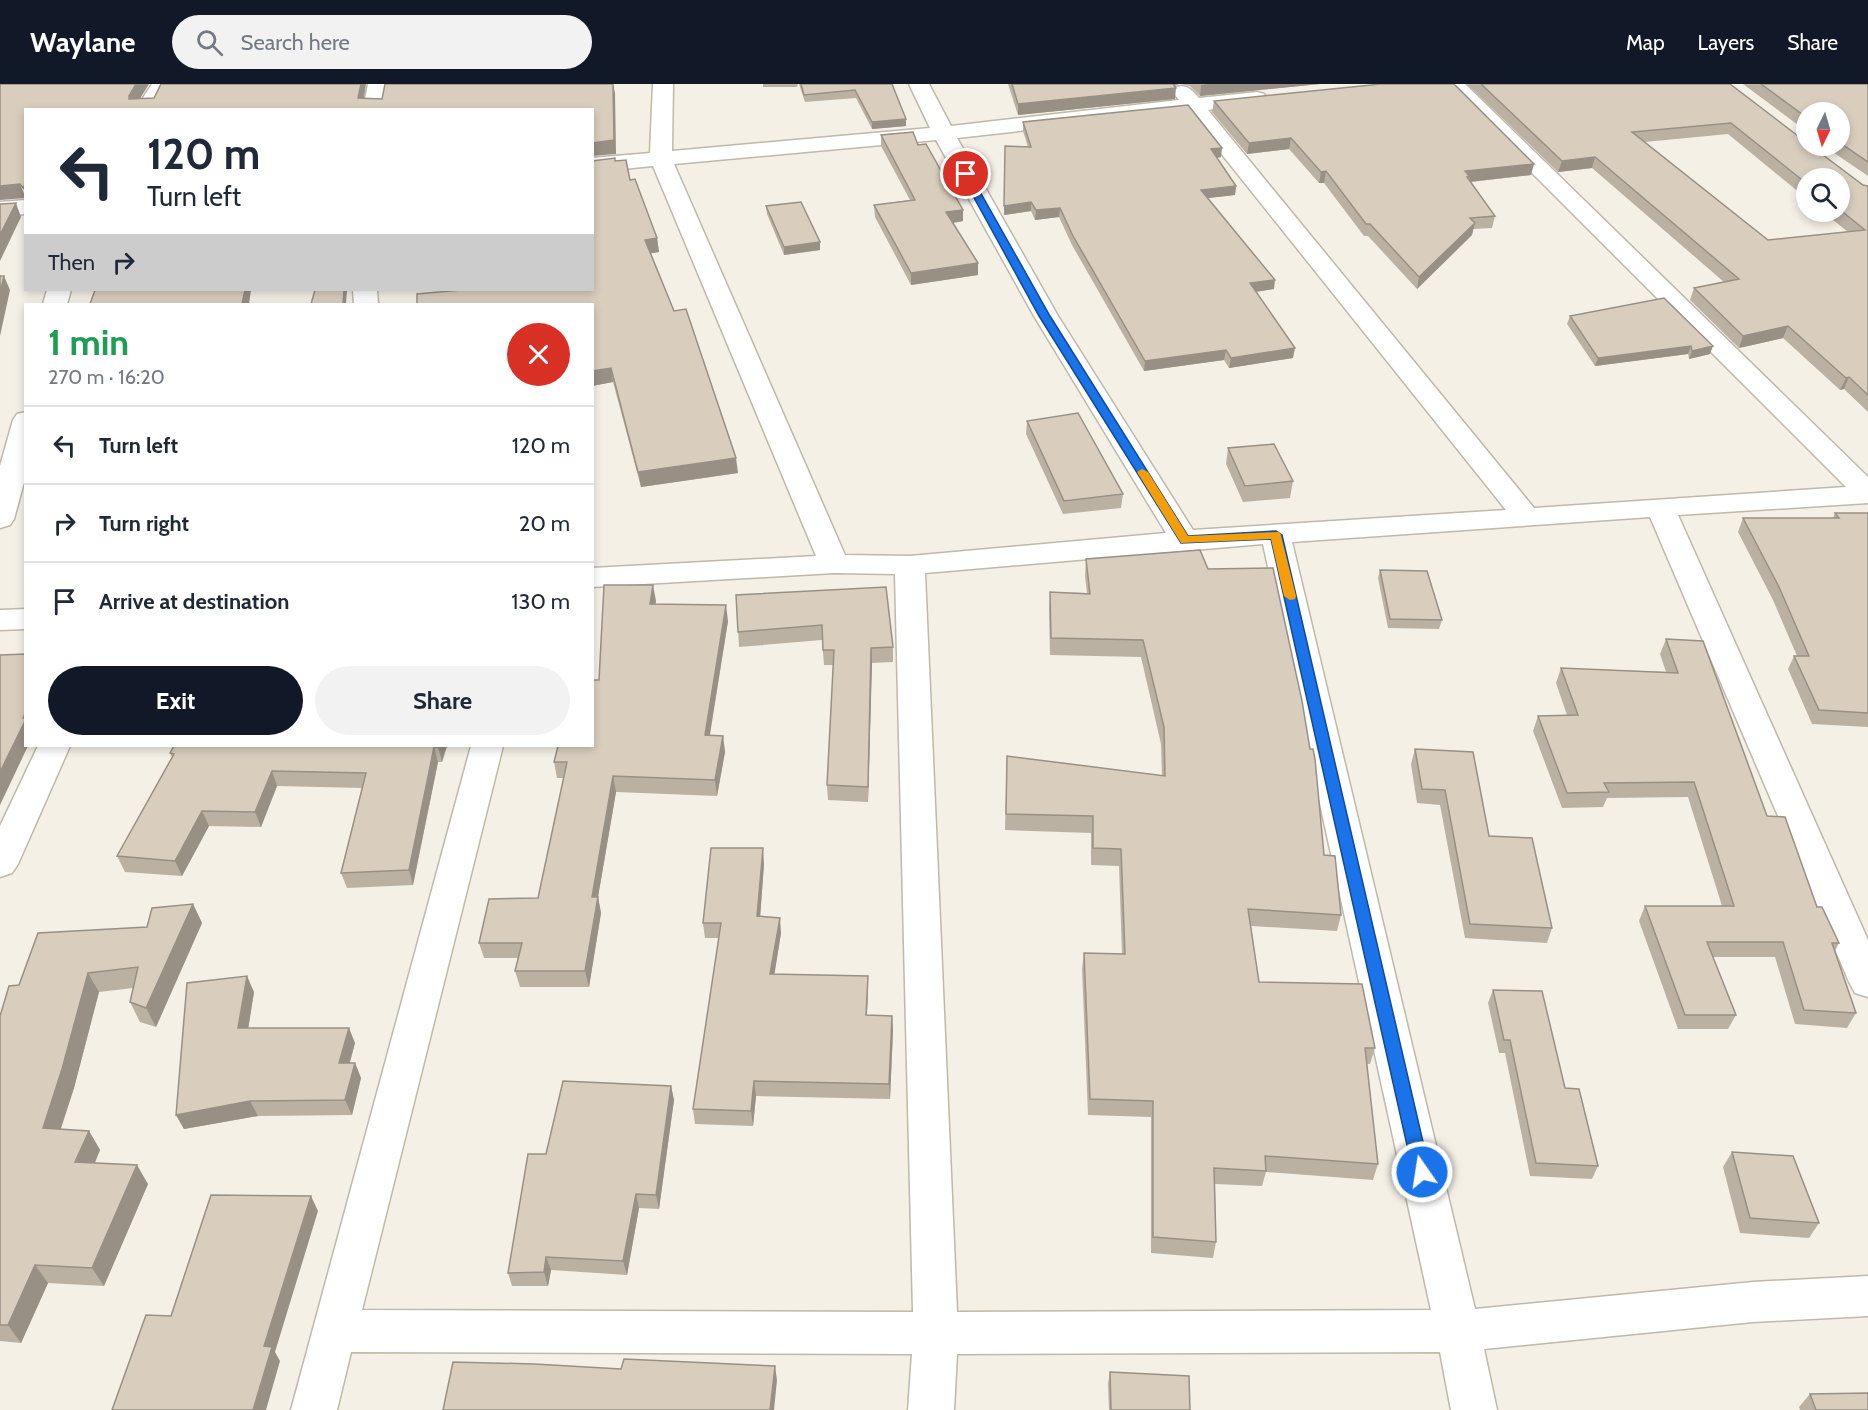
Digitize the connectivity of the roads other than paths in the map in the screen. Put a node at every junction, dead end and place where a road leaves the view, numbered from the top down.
1 (162, 84) edge
2 (378, 84) edge
3 (663, 84) edge
4 (920, 84) edge
5 (1177, 84) edge
6 (1453, 84) edge
7 (1274, 96) edge
8 (1191, 105) junction
9 (146, 108) edge
10 (373, 108) edge
11 (943, 133) junction
12 (661, 159) junction
13 (594, 165) edge
14 (24, 207) edge
15 (0, 209) edge
16 (24, 428) edge
17 (1868, 494) edge
18 (1660, 507) junction
19 (1526, 516) junction
20 (0, 519) edge
21 (1276, 535) junction
22 (1185, 540) junction
23 (834, 564) junction
24 (910, 565) junction
25 (594, 578) edge
26 (24, 619) edge
27 (0, 620) edge
28 (54, 747) edge
29 (487, 747) edge
30 (0, 864) edge
31 (1868, 982) edge
32 (1868, 1296) edge
33 (337, 1331) junction
34 (1458, 1331) junction
35 (936, 1333) junction
36 (314, 1410) edge
37 (931, 1410) edge
38 (1474, 1410) edge

1 - 9 street
2 - 10 street
3 - 12 street
4 - 11 street
5 - 8 street
6 - 17 street
7 - 8 street
8 - 11 street
8 - 19 street
11 - 12 street
11 - 22 street
12 - 13 street
12 - 23 street
14 - 15 street
16 - 20 street
17 - 18 street
18 - 19 street
18 - 31 street
19 - 21 street
21 - 22 street
21 - 34 street
22 - 24 street
23 - 24 street
23 - 25 street
24 - 35 street
26 - 27 street
28 - 30 street
29 - 33 street
32 - 34 street
33 - 35 street
33 - 36 street
34 - 35 street
34 - 38 street
35 - 37 street

